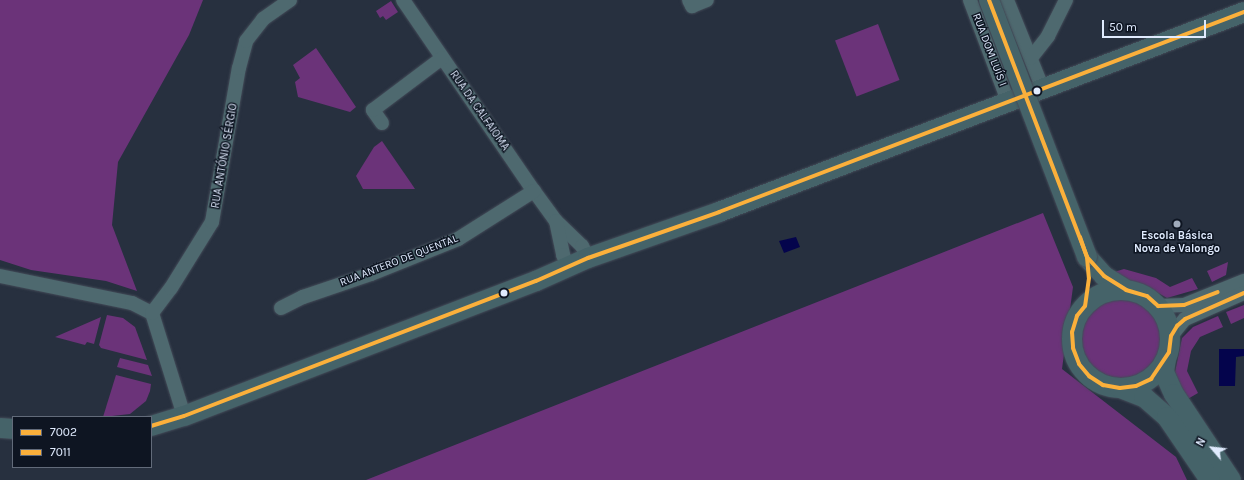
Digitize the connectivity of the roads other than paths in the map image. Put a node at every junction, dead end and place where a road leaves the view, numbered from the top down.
1 (290, 0) edge
2 (403, 0) edge
3 (690, 0) edge
4 (707, 0) edge
5 (970, 0) edge
6 (989, 0) edge
7 (1007, 0) edge
8 (1066, 0) edge
9 (1244, 12) edge
10 (442, 58) junction
11 (1031, 58) junction
12 (1042, 87) junction
13 (1008, 101) junction
14 (382, 123) dead end
15 (534, 191) junction
16 (556, 221) junction
17 (1087, 257) junction
18 (588, 258) junction
19 (568, 266) junction
20 (0, 276) edge
21 (1244, 282) edge
22 (1126, 290) junction
23 (1244, 293) edge
24 (1085, 306) junction
25 (1158, 306) junction
26 (280, 308) dead end
27 (152, 313) junction
28 (1171, 336) junction
29 (1166, 359) junction
30 (1120, 388) junction
31 (184, 416) junction
32 (152, 426) edge
33 (0, 428) edge
34 (12, 429) edge
35 (1222, 476) edge
36 (1244, 479) edge

1 - 27 street, RUA ANTÓNIO SÉRGIO
2 - 10 street, RUA DA CALFAIOMA
3 - 4 street
5 - 13 street, RUA DOM LUÍS I
6 - 17 street, bridge
7 - 11 street
8 - 11 street
9 - 12 street
10 - 14 street
10 - 15 street, RUA DA CALFAIOMA
11 - 12 street
12 - 13 street
13 - 18 street
15 - 16 street, RUA DA CALFAIOMA
15 - 26 street, RUA ANTERO DE QUENTAL
16 - 18 street, RUA DA CALFAIOMA
16 - 19 street, RUA DA CALFAIOMA
17 - 22 street
17 - 24 street
18 - 19 street
19 - 31 street
20 - 27 street
21 - 25 street
22 - 24 street
22 - 25 street
23 - 28 street
24 - 30 street
25 - 28 street
27 - 31 street
28 - 29 street
29 - 30 street
29 - 35 street
30 - 35 street
31 - 32 street
33 - 34 street
35 - 36 street

